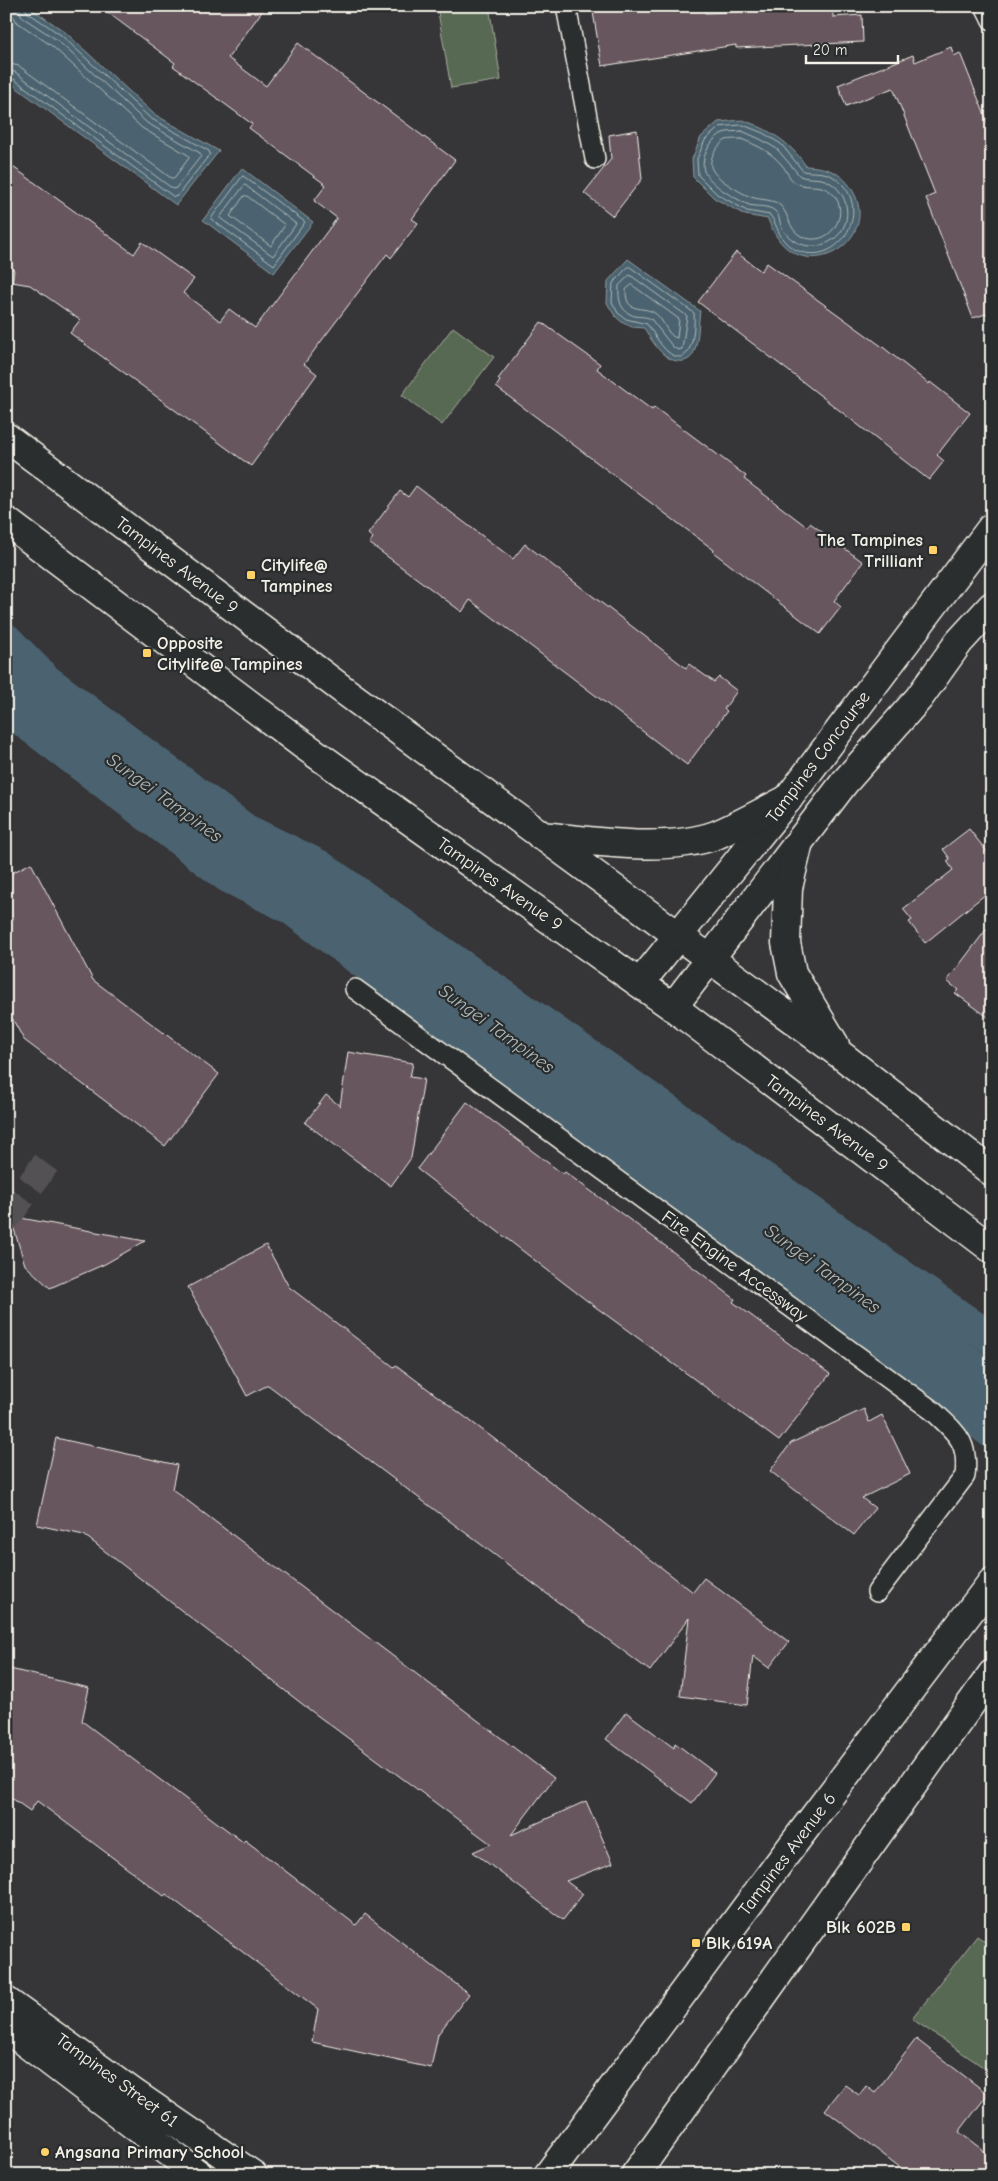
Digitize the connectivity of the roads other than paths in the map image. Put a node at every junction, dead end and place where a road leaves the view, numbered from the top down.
1 (566, 6) edge
2 (985, 6) edge
3 (992, 20) edge
4 (595, 159) dead end
5 (6, 437) edge
6 (6, 521) edge
7 (992, 527) edge
8 (992, 606) edge
9 (788, 799) junction
10 (541, 836) junction
11 (798, 846) junction
12 (678, 936) junction
13 (710, 960) junction
14 (640, 983) junction
15 (356, 990) dead end
16 (673, 1007) junction
17 (841, 1055) junction
18 (992, 1172) edge
19 (992, 1249) edge
20 (992, 1582) edge
21 (877, 1592) dead end
22 (992, 1674) edge
23 (6, 2001) edge
24 (6, 2028) edge
25 (199, 2175) edge
26 (253, 2175) edge
27 (548, 2175) edge
28 (635, 2175) edge

1 - 4 lane
2 - 3 lane
5 - 10 street, Tampines Avenue 9
6 - 14 street, Tampines Avenue 9
7 - 9 street, Tampines Concourse
8 - 11 street, Tampines Concourse
9 - 10 street
9 - 12 street, Tampines Concourse
10 - 12 street, Tampines Avenue 9
11 - 13 street, Tampines Concourse
11 - 17 street
12 - 13 street
12 - 14 street, Tampines Concourse
13 - 16 street, Tampines Concourse
13 - 17 street
14 - 16 street, Tampines Avenue 9
15 - 21 lane, Fire Engine Accessway
16 - 19 street, Tampines Avenue 9
17 - 18 street
20 - 27 street, Tampines Avenue 6
22 - 28 street
23 - 26 street, Tampines Street 61
24 - 25 street, Tampines Street 61

